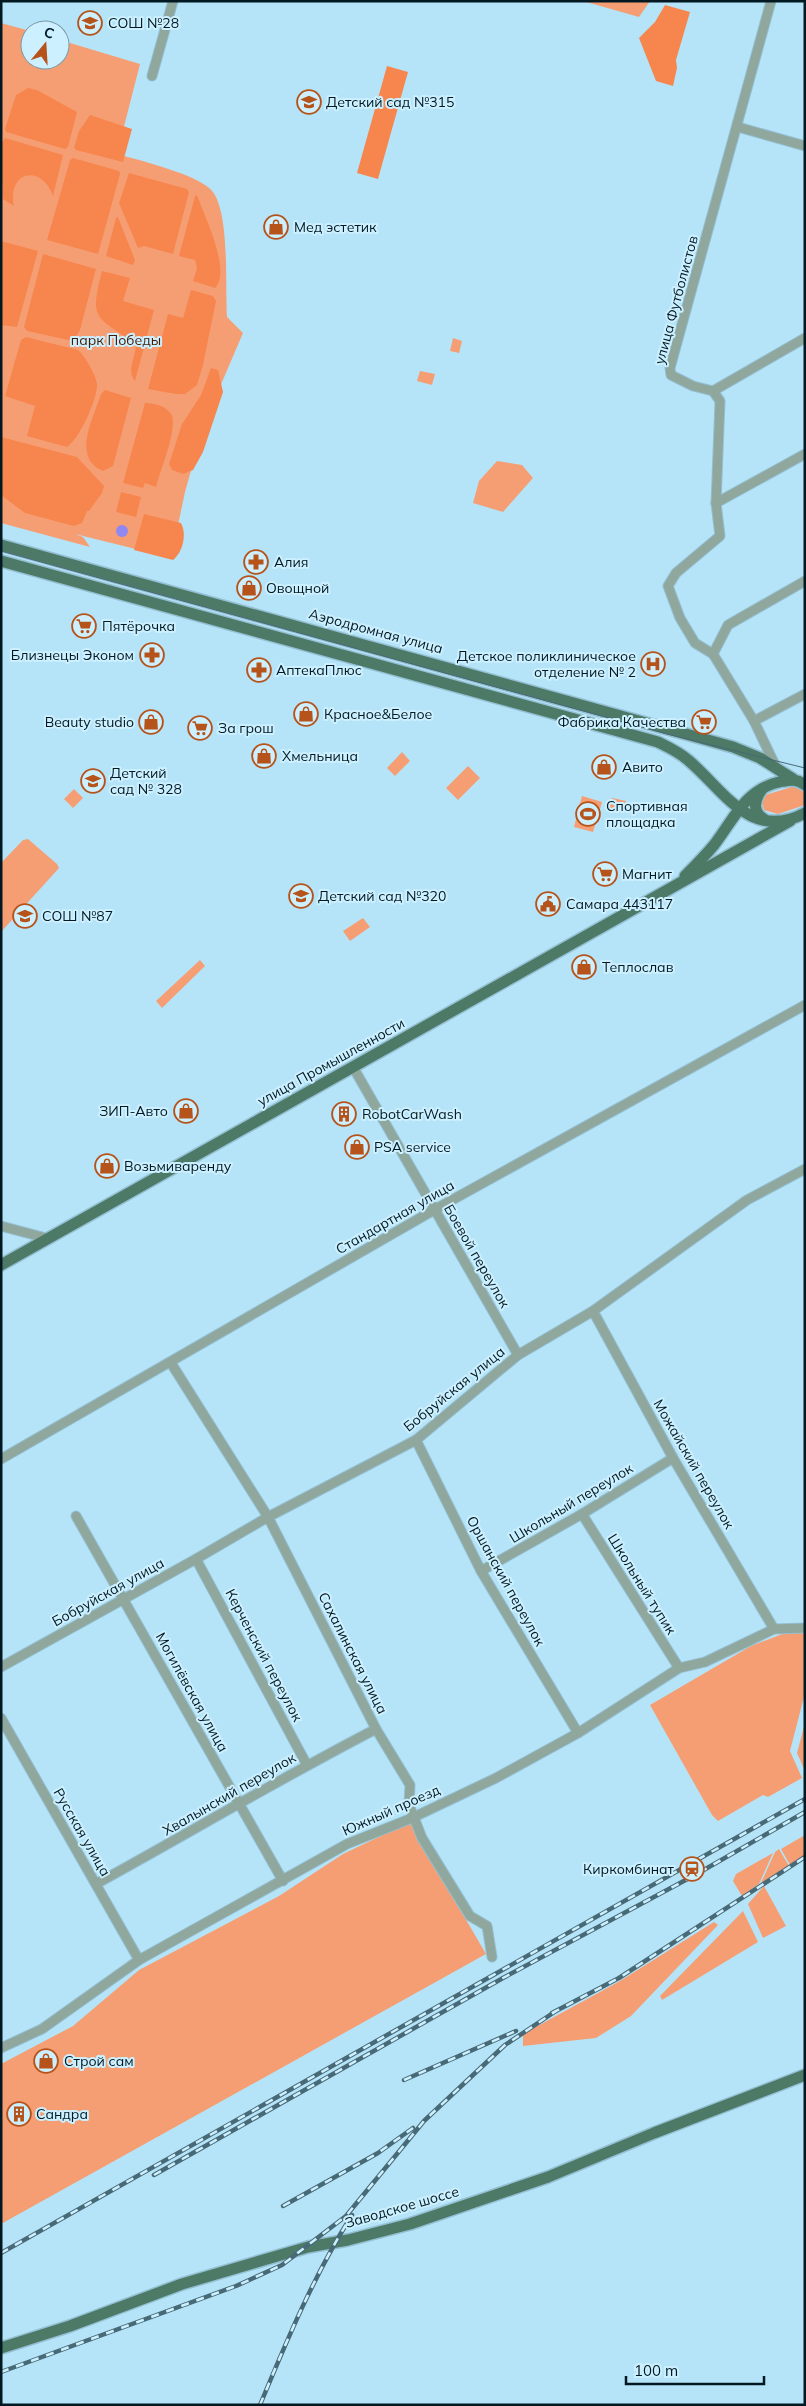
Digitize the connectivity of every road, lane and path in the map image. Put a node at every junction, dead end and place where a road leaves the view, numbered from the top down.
1 (173, 1) edge
2 (771, 1) edge
3 (152, 76) dead end
4 (738, 126) junction
5 (805, 146) edge
6 (805, 338) edge
7 (713, 391) junction
8 (805, 454) edge
9 (716, 503) junction
10 (1, 545) edge
11 (1, 561) edge
12 (805, 581) edge
13 (713, 654) junction
14 (805, 694) edge
15 (754, 721) junction
16 (776, 767) junction
17 (800, 781) edge
18 (762, 789) junction
19 (739, 808) junction
20 (800, 818) edge
21 (776, 822) junction
22 (675, 886) junction
23 (805, 1005) edge
24 (353, 1067) junction
25 (805, 1169) edge
26 (434, 1210) junction
27 (1, 1226) edge
28 (46, 1238) junction
29 (1, 1265) edge
30 (593, 1311) junction
31 (518, 1355) junction
32 (171, 1363) junction
33 (416, 1440) junction
34 (674, 1458) junction
35 (1, 1459) edge
36 (582, 1514) junction
37 (76, 1516) dead end
38 (268, 1517) junction
39 (196, 1559) junction
40 (482, 1571) junction
41 (124, 1599) junction
42 (805, 1628) edge
43 (774, 1629) junction
44 (1, 1666) edge
45 (679, 1668) junction
46 (1, 1718) edge
47 (376, 1729) junction
48 (578, 1733) junction
49 (307, 1765) junction
50 (239, 1805) junction
51 (413, 1817) junction
52 (283, 1881) junction
53 (96, 1884) junction
54 (492, 1957) dead end
55 (139, 1960) junction
56 (1, 2048) edge
57 (805, 2075) edge
58 (1, 2348) edge

1 - 3 street
2 - 4 street, улица Футболистов
4 - 5 street
4 - 7 street, улица Футболистов
6 - 7 street
7 - 9 street
8 - 9 street
9 - 13 street
10 - 16 main road, Аэродромная улица
11 - 19 main road
12 - 13 street
13 - 15 street
14 - 15 street
15 - 16 street
16 - 17 main road, Аэродромная улица
17 - 18 main road, улица Промышленности
18 - 19 main road, улица Промышленности
18 - 21 main road
19 - 21 main road
19 - 22 main road, улица Промышленности
20 - 21 main road
20 - 22 main road, улица Промышленности
22 - 24 main road, улица Промышленности
23 - 26 street, Стандартная улица
24 - 26 street, Боевой переулок
24 - 28 main road, улица Промышленности
25 - 30 street, Бобруйская улица
26 - 31 street, Боевой переулок
26 - 32 street, Стандартная улица
27 - 28 street
28 - 29 main road, улица Промышленности
30 - 31 street, Бобруйская улица
30 - 34 street, Можайский переулок
31 - 33 street, Бобруйская улица
32 - 35 street, Стандартная улица
32 - 38 street, Сахалинская улица
33 - 38 street, Бобруйская улица
33 - 40 street, Оршанский переулок
34 - 36 street, Школьный переулок
34 - 43 street, Можайский переулок
36 - 40 street, Школьный переулок
36 - 45 street, Школьный тупик
37 - 41 street, Могилёвская улица
38 - 39 street, Бобруйская улица
38 - 47 street, Сахалинская улица
39 - 41 street, Бобруйская улица
39 - 49 street, Керченский переулок
40 - 48 street, Оршанский переулок
41 - 44 street, Бобруйская улица
41 - 50 street, Могилёвская улица
42 - 43 street, Южный проезд
43 - 45 street, Южный проезд
45 - 48 street, Южный проезд
46 - 53 street, Русская улица
47 - 49 street, Хвалынский переулок
47 - 51 street, Сахалинская улица
48 - 51 street, Южный проезд
49 - 50 street, Хвалынский переулок
50 - 52 street, Могилёвская улица
50 - 53 street, Хвалынский переулок
51 - 52 street, Южный проезд
51 - 54 street, Сахалинская улица
52 - 55 street, Южный проезд
53 - 55 street, Русская улица
55 - 56 street, Южный проезд
57 - 58 main road, Заводское шоссе

